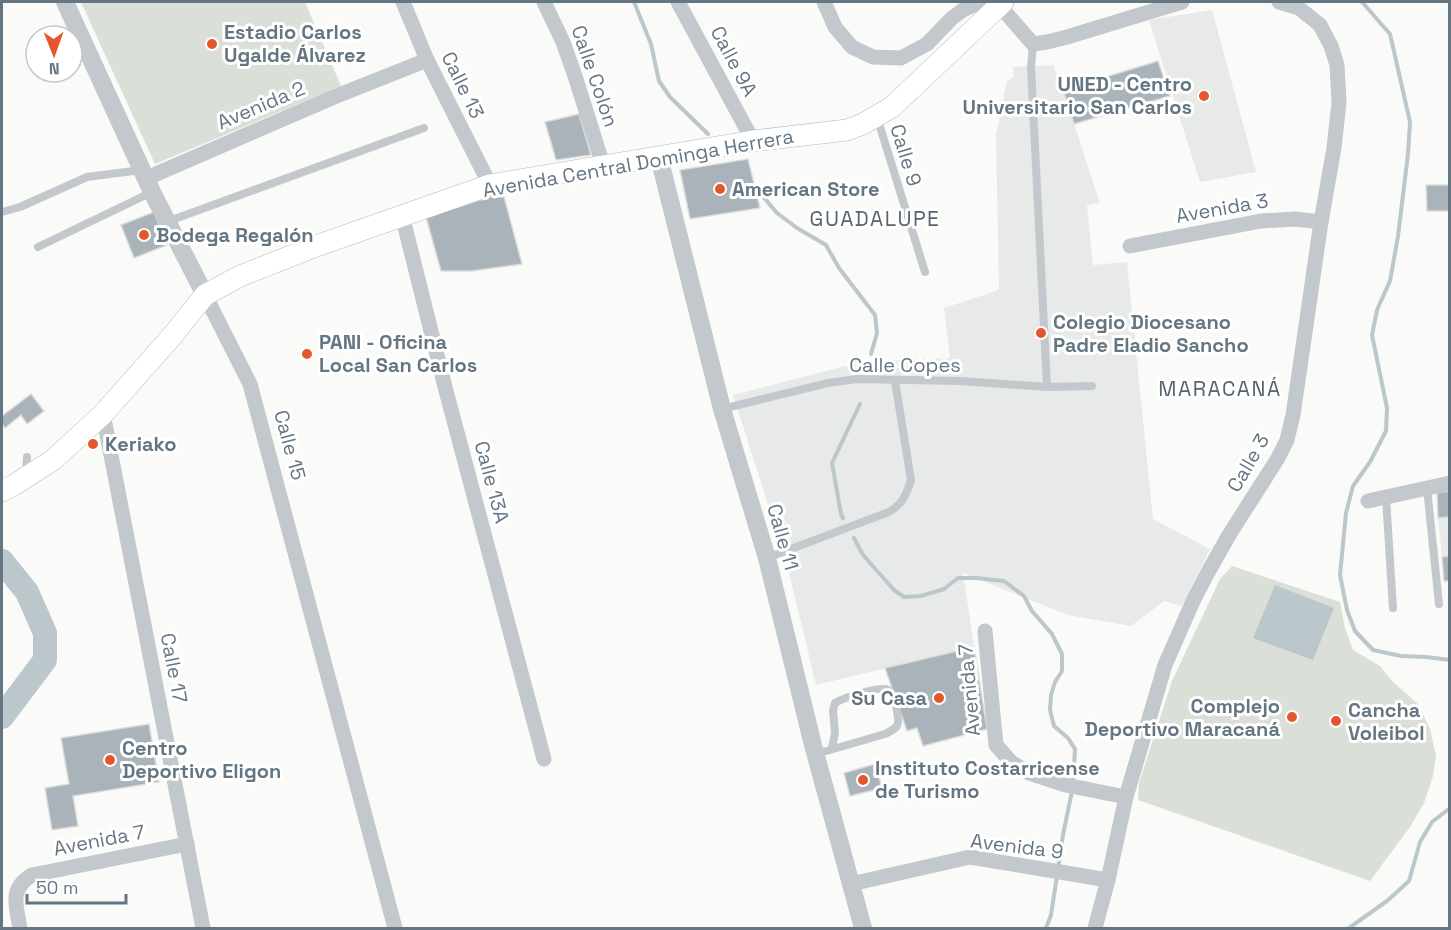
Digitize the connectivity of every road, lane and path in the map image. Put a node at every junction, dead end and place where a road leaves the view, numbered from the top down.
1 (65, 2) edge
2 (403, 2) edge
3 (544, 2) edge
4 (678, 2) edge
5 (824, 2) edge
6 (1182, 2) edge
7 (1279, 2) edge
8 (1001, 3) edge
9 (1033, 44) junction
10 (427, 60) junction
11 (877, 116) junction
12 (424, 128) dead end
13 (753, 141) junction
14 (659, 158) junction
15 (603, 165) junction
16 (147, 180) junction
17 (490, 185) junction
18 (2, 212) edge
19 (402, 215) junction
20 (167, 221) junction
21 (1321, 222) junction
22 (1130, 246) dead end
23 (38, 247) dead end
24 (925, 272) dead end
25 (205, 295) junction
26 (895, 381) junction
27 (1092, 386) dead end
28 (1047, 387) junction
29 (722, 409) junction
30 (98, 415) junction
31 (1449, 483) edge
32 (1427, 488) junction
33 (2, 491) edge
34 (1386, 497) junction
35 (1368, 501) dead end
36 (767, 558) junction
37 (1439, 604) dead end
38 (1393, 608) dead end
39 (985, 631) dead end
40 (824, 751) junction
41 (544, 759) dead end
42 (1126, 797) junction
43 (187, 844) junction
44 (1108, 880) junction
45 (851, 884) junction
46 (20, 928) edge
47 (203, 928) edge
48 (395, 928) edge
49 (863, 928) edge
50 (1095, 928) edge

1 - 16 street, Calle 15
2 - 10 street, Calle 13
3 - 15 street, Calle Colón
4 - 13 street, Calle 9A
5 - 8 street
6 - 9 street
7 - 21 street, Calle 3
8 - 9 street
8 - 11 main road, Avenida Central Dominga Herrera
9 - 28 lane
10 - 16 street, Avenida 2
10 - 17 street, Calle 13
11 - 13 main road, Avenida Central Dominga Herrera
11 - 24 lane, Calle 9
12 - 20 lane
13 - 14 main road, Avenida Central Dominga Herrera
14 - 15 main road, Avenida Central Dominga Herrera
14 - 29 street, Calle 11
15 - 17 main road, Avenida Central Dominga Herrera
16 - 18 lane
16 - 20 street, Calle 15
16 - 23 lane
17 - 19 main road, Avenida Central Dominga Herrera
19 - 25 main road, Avenida Central Dominga Herrera
19 - 41 street, Calle 13A
20 - 25 street, Calle 15
21 - 22 street, Avenida 3
21 - 42 street, Calle 3
25 - 30 main road, Avenida Central Dominga Herrera
25 - 48 street, Calle 15
26 - 28 lane, Calle Copes
26 - 29 lane, Calle Copes
26 - 36 lane
27 - 28 lane, Calle Copes
29 - 36 street, Calle 11
30 - 33 main road, Avenida Central Dominga Herrera
30 - 43 street, Calle 17
31 - 32 street
32 - 34 street
32 - 37 lane
34 - 35 street
34 - 38 lane
36 - 40 street, Calle 11
39 - 42 street, Avenida 7
40 - 40 lane
40 - 45 street, Calle 11
42 - 44 street, Calle 3
43 - 46 street, Avenida 7
43 - 47 street, Calle 17
44 - 45 street, Avenida 9
44 - 50 street, Calle 3
45 - 49 street, Calle 11

